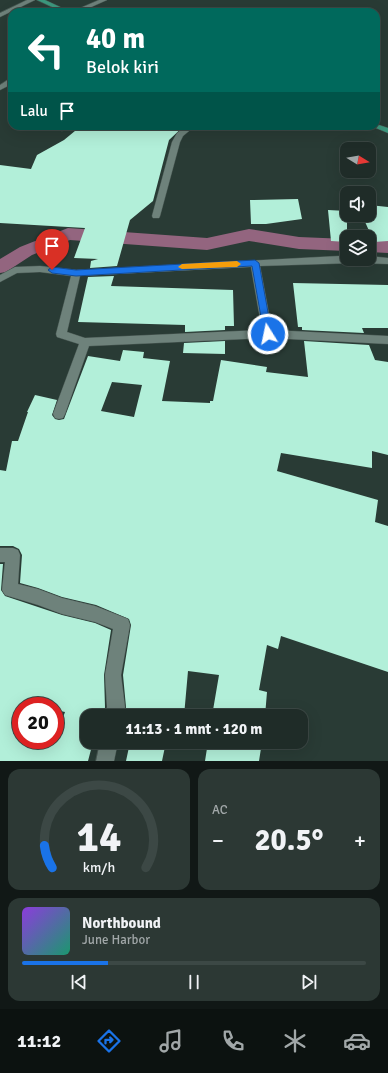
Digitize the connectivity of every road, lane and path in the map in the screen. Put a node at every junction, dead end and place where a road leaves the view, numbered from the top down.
1 (32, 0) edge
2 (40, 0) edge
3 (104, 0) edge
4 (15, 8) edge
5 (59, 8) edge
6 (84, 8) edge
7 (186, 130) edge
8 (156, 216) dead end
9 (388, 261) edge
10 (255, 263) junction
11 (76, 273) junction
12 (0, 279) edge
13 (268, 334) junction
14 (388, 340) edge
15 (85, 342) junction
16 (59, 414) dead end
17 (0, 555) edge
18 (116, 709) edge
19 (108, 749) edge
20 (105, 761) edge

1 - 4 street
2 - 5 highway
3 - 6 street
7 - 8 lane
9 - 10 lane
10 - 11 lane
10 - 13 lane
11 - 12 lane
11 - 15 lane
13 - 14 lane
13 - 15 lane
15 - 16 lane
17 - 18 street
19 - 20 street

